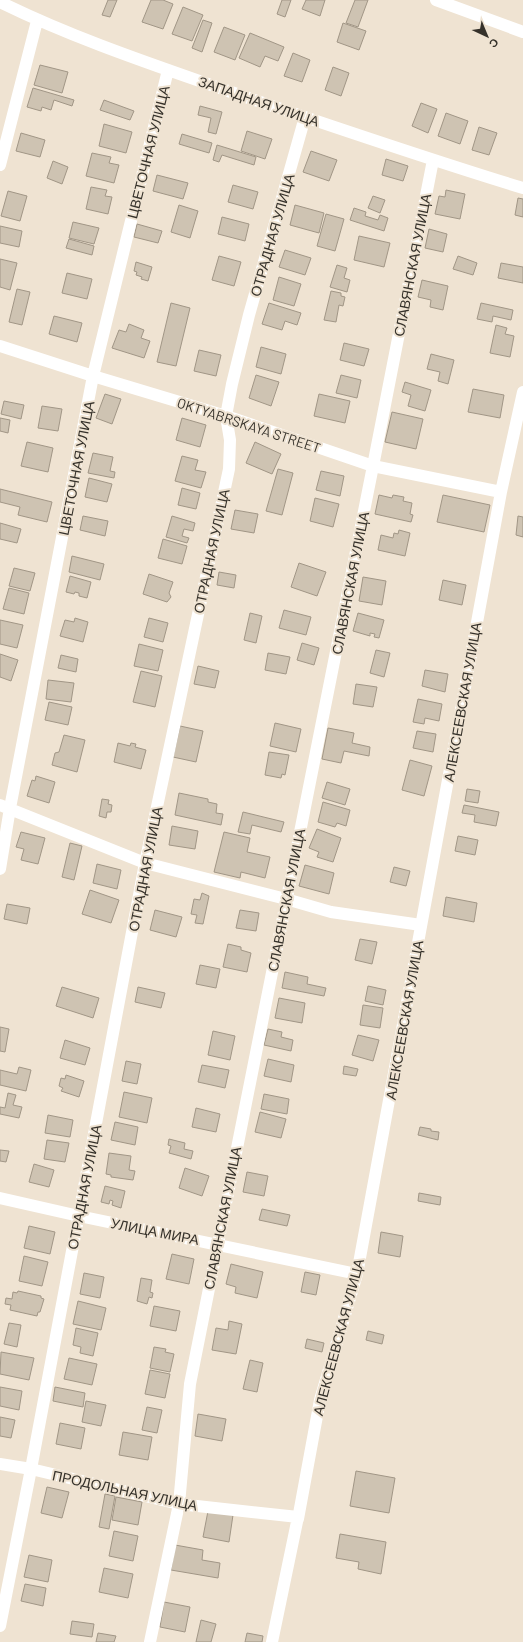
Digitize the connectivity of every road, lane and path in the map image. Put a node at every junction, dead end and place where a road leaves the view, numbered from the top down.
1 (436, 0) edge
2 (0, 2) edge
3 (37, 21) junction
4 (523, 32) edge
5 (168, 70) junction
6 (305, 117) junction
7 (433, 160) junction
8 (0, 165) edge
9 (523, 188) edge
10 (0, 346) edge
11 (93, 376) junction
12 (523, 392) edge
13 (226, 416) junction
14 (373, 466) junction
15 (501, 492) junction
16 (5, 806) edge
17 (145, 863) junction
18 (0, 869) edge
19 (286, 899) junction
20 (421, 925) junction
21 (0, 1198) edge
22 (79, 1216) junction
23 (217, 1244) junction
24 (357, 1274) junction
25 (0, 1464) edge
26 (32, 1470) junction
27 (179, 1504) junction
28 (298, 1517) junction
29 (0, 1626) edge
30 (150, 1642) edge
31 (272, 1642) edge

1 - 4 street
2 - 3 street, ЗАПАДНАЯ УЛИЦА
3 - 5 street, ЗАПАДНАЯ УЛИЦА
3 - 8 street
5 - 6 street, ЗАПАДНАЯ УЛИЦА
5 - 11 street, ЦВЕТОЧНАЯ УЛИЦА
6 - 7 street, ЗАПАДНАЯ УЛИЦА
6 - 13 street, ОТРАДНАЯ УЛИЦА
7 - 9 street, ЗАПАДНАЯ УЛИЦА
7 - 14 street, СЛАВЯНСКАЯ УЛИЦА
10 - 11 street, OKTYABRSKAYA STREET
11 - 13 street, OKTYABRSKAYA STREET
11 - 16 street, ЦВЕТОЧНАЯ УЛИЦА
12 - 15 street, АЛЕКСЕЕВСКАЯ УЛИЦА
13 - 14 street, OKTYABRSKAYA STREET
13 - 17 street, ОТРАДНАЯ УЛИЦА
14 - 15 street, OKTYABRSKAYA STREET
14 - 19 street, СЛАВЯНСКАЯ УЛИЦА
15 - 20 street, АЛЕКСЕЕВСКАЯ УЛИЦА
16 - 17 street
16 - 18 street, ЦВЕТОЧНАЯ УЛИЦА
17 - 19 street
17 - 22 street, ОТРАДНАЯ УЛИЦА
19 - 20 street
19 - 23 street, СЛАВЯНСКАЯ УЛИЦА
20 - 24 street, АЛЕКСЕЕВСКАЯ УЛИЦА
21 - 22 street, УЛИЦА МИРА
22 - 23 street, УЛИЦА МИРА
22 - 26 street, ОТРАДНАЯ УЛИЦА
23 - 24 street, УЛИЦА МИРА
23 - 27 street, СЛАВЯНСКАЯ УЛИЦА
24 - 28 street, АЛЕКСЕЕВСКАЯ УЛИЦА
25 - 26 street, ПРОДОЛЬНАЯ УЛИЦА
26 - 27 street, ПРОДОЛЬНАЯ УЛИЦА
26 - 29 street, ОТРАДНАЯ УЛИЦА
27 - 28 street, ПРОДОЛЬНАЯ УЛИЦА
27 - 30 street, СЛАВЯНСКАЯ УЛИЦА
28 - 31 street, АЛЕКСЕЕВСКАЯ УЛИЦА

